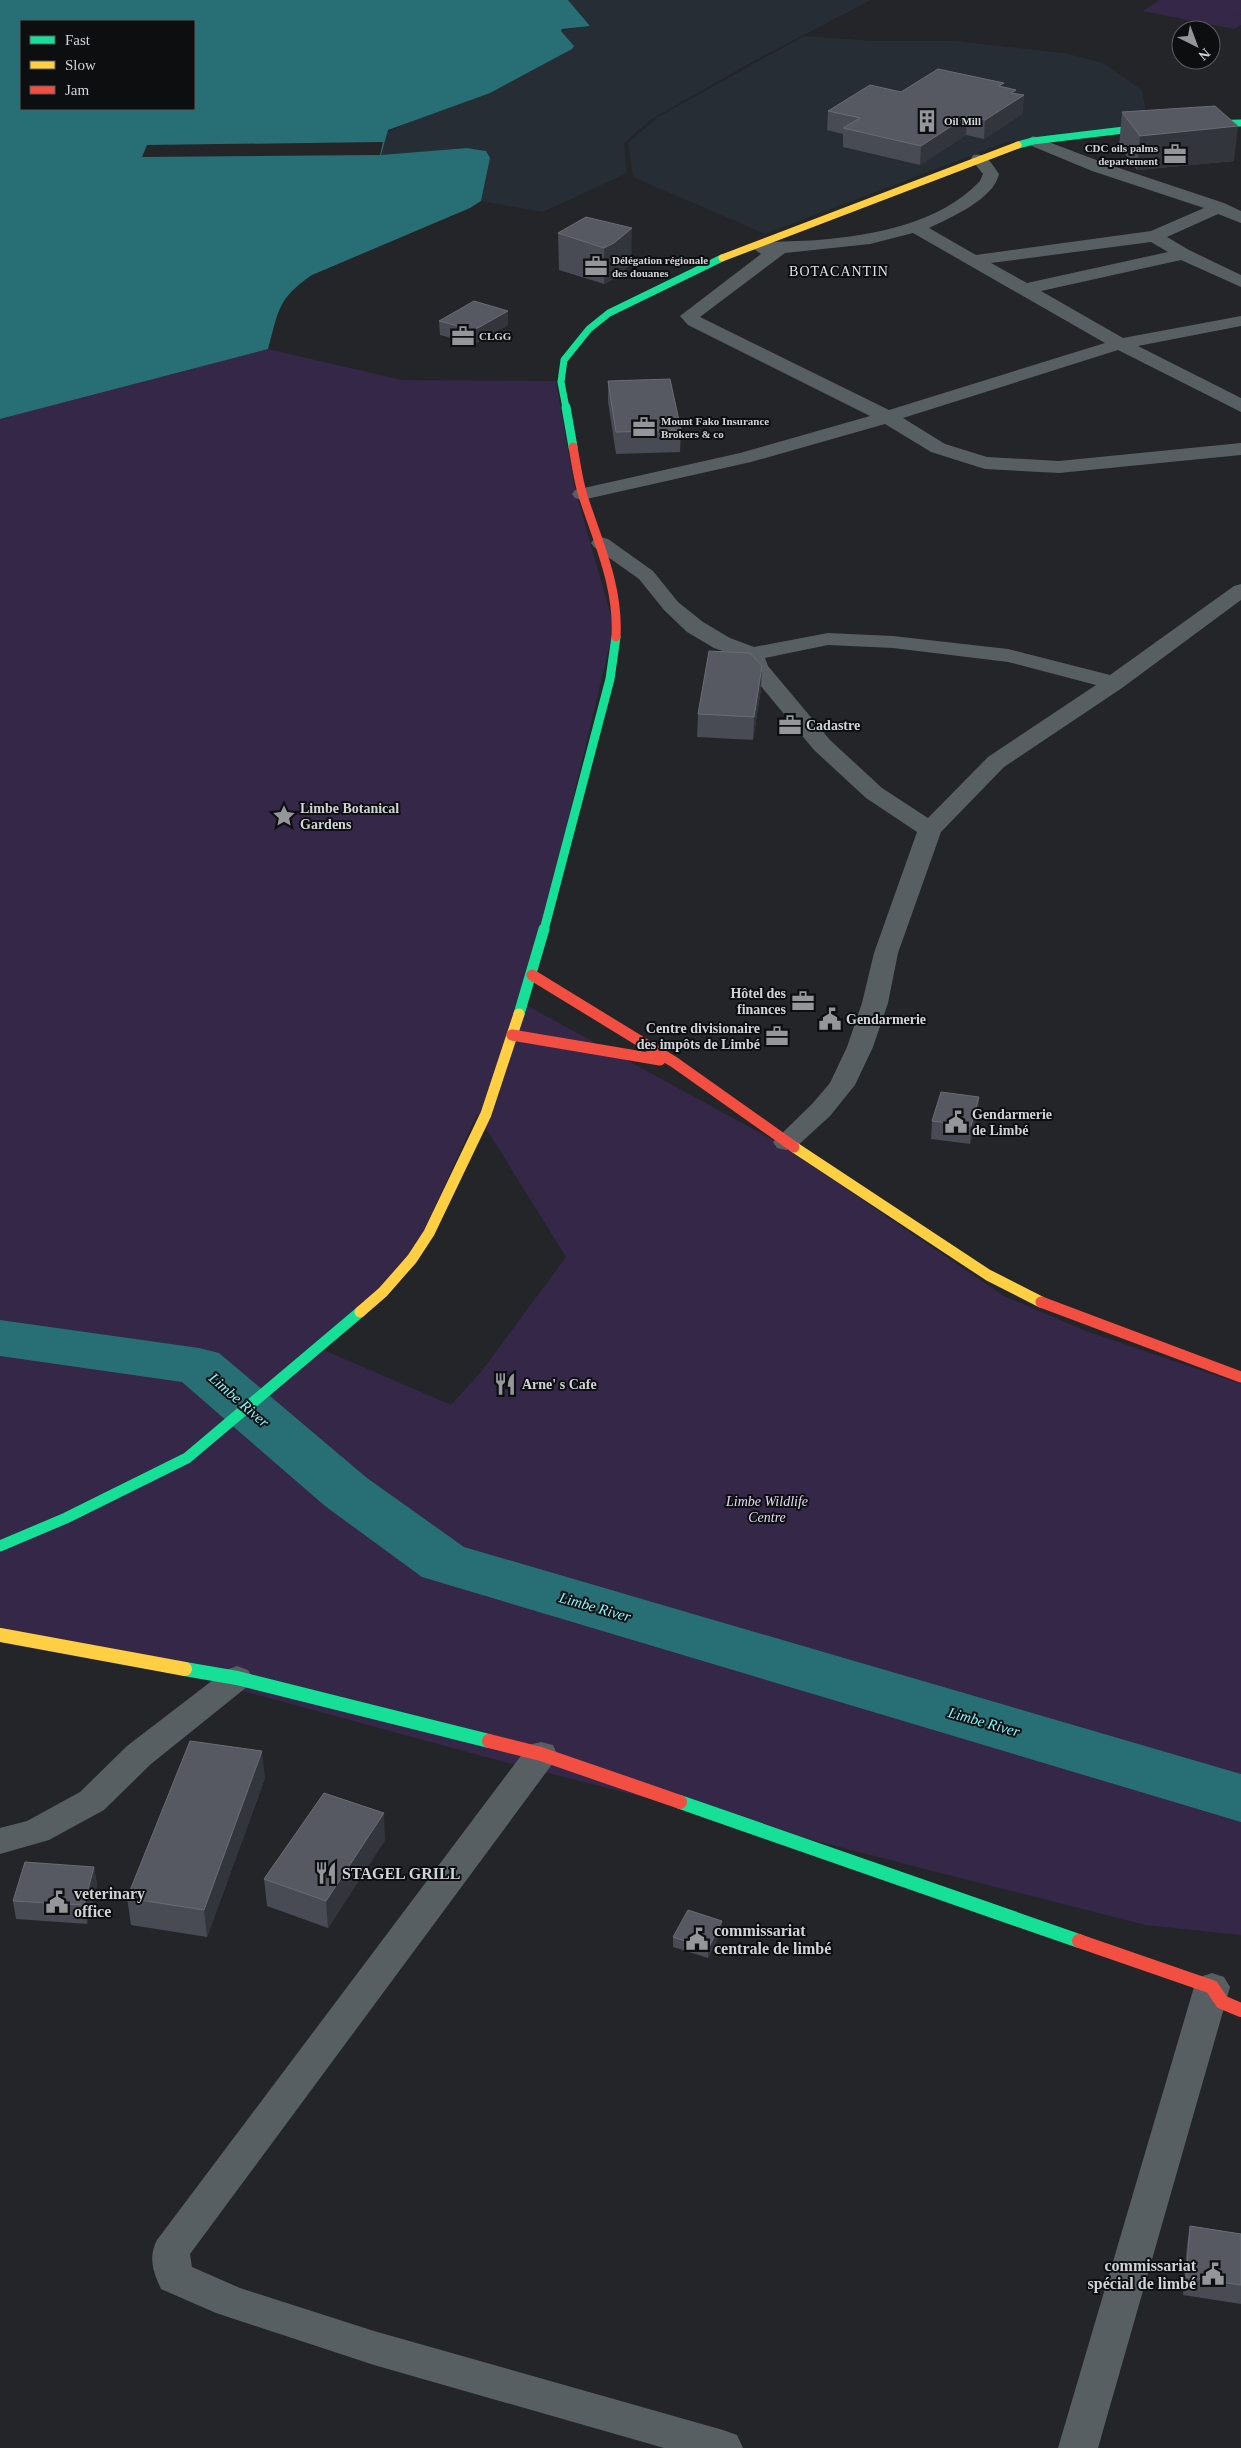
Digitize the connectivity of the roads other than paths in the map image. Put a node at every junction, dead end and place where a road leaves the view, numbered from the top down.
1 (1241, 122) edge
2 (1167, 125) edge
3 (1186, 125) edge
4 (1033, 141) junction
5 (978, 159) junction
6 (1218, 206) junction
7 (1241, 218) edge
8 (916, 228) junction
9 (1154, 236) junction
10 (780, 248) junction
11 (734, 252) junction
12 (1183, 254) junction
13 (976, 260) junction
14 (1241, 282) edge
15 (1026, 289) junction
16 (1241, 321) edge
17 (1120, 344) junction
18 (1241, 406) edge
19 (887, 417) junction
20 (1241, 449) edge
21 (582, 494) junction
22 (601, 543) junction
23 (1241, 590) edge
24 (752, 654) junction
25 (1114, 683) junction
26 (930, 830) junction
27 (532, 975) junction
28 (512, 1035) junction
29 (674, 1062) junction
30 (786, 1142) junction
31 (1241, 1377) edge
32 (0, 1546) edge
33 (0, 1636) edge
34 (237, 1678) junction
35 (541, 1754) junction
36 (0, 1841) edge
37 (1212, 1987) junction
38 (1241, 2010) edge
39 (723, 2448) edge
40 (1078, 2448) edge

1 - 3 main road
2 - 4 main road
4 - 5 main road
4 - 6 street
5 - 8 street
5 - 11 main road
6 - 7 street
6 - 9 street
8 - 10 street
8 - 13 street
9 - 12 street
9 - 13 street
10 - 11 street
10 - 19 street
11 - 21 main road
12 - 14 street
12 - 15 street
13 - 15 street
15 - 17 street
16 - 17 street
17 - 18 street
17 - 19 street
19 - 20 street
19 - 21 street
21 - 22 main road
22 - 24 street
22 - 27 main road
23 - 25 street
24 - 25 street
24 - 26 street
25 - 26 street
26 - 30 street
27 - 28 main road
27 - 29 main road
28 - 29 main road
28 - 32 main road
29 - 30 main road
30 - 31 main road
33 - 34 main road
34 - 35 main road
34 - 36 street
35 - 37 main road
35 - 39 street
37 - 38 main road
37 - 40 street

